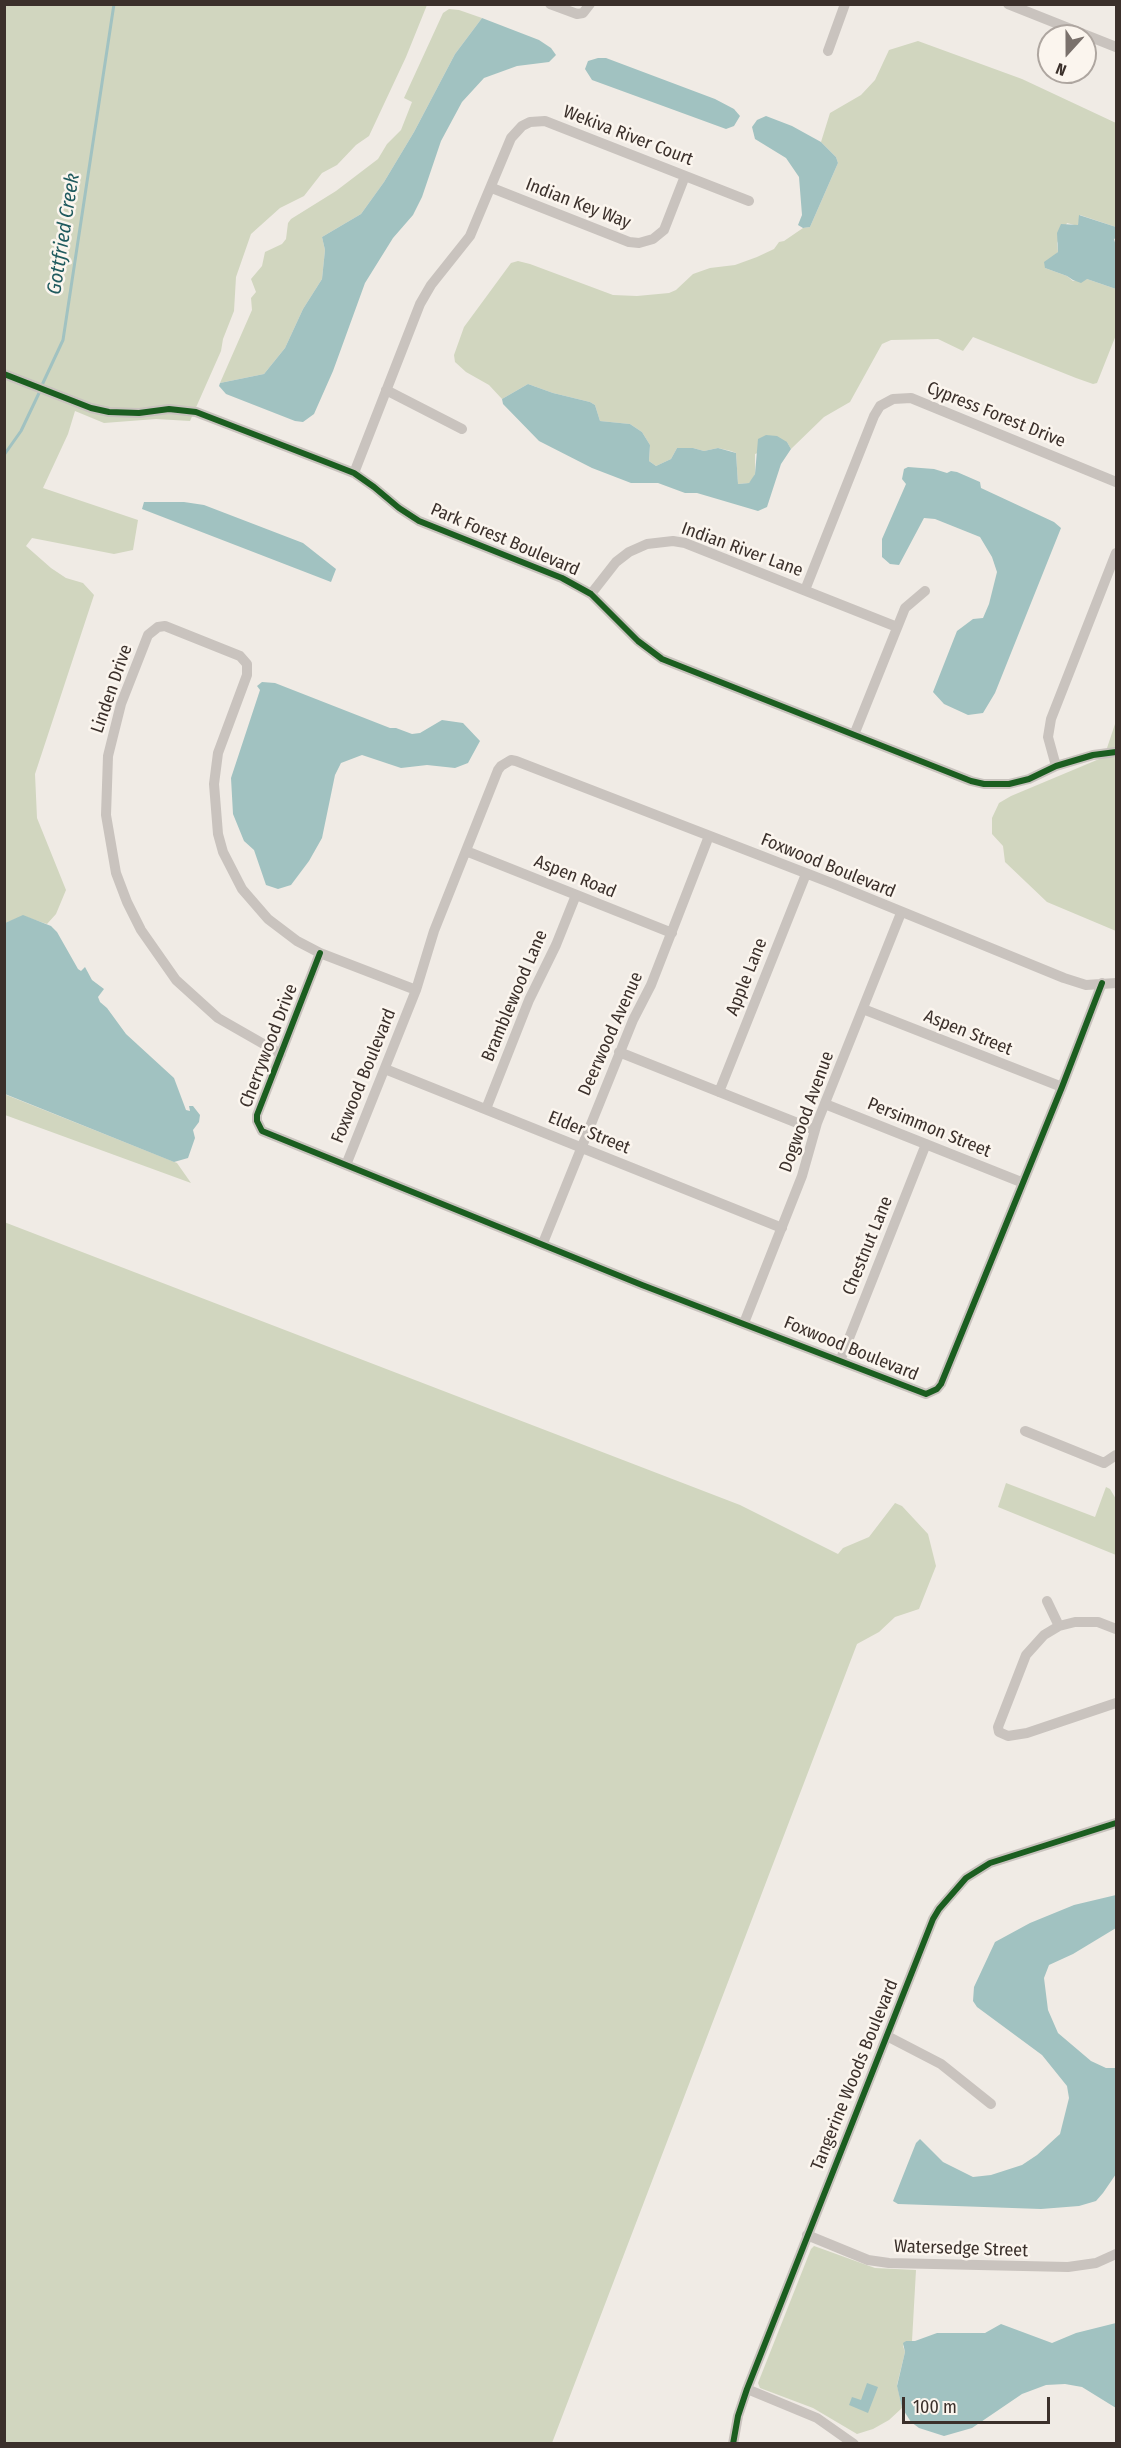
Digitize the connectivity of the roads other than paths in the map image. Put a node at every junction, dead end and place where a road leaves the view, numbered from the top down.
1 (590, 4) edge
2 (845, 4) edge
3 (1008, 4) edge
4 (552, 5) edge
5 (1116, 48) edge
6 (828, 51) dead end
7 (685, 176) junction
8 (492, 188) junction
9 (749, 201) dead end
10 (4, 374) edge
11 (386, 390) junction
12 (462, 429) dead end
13 (354, 473) junction
14 (1116, 482) edge
15 (1116, 553) edge
16 (805, 590) junction
17 (925, 591) dead end
18 (591, 594) junction
19 (897, 627) junction
20 (854, 735) junction
21 (1116, 752) edge
22 (1056, 766) junction
23 (709, 837) junction
24 (466, 851) junction
25 (806, 874) junction
26 (576, 895) junction
27 (901, 913) junction
28 (672, 933) junction
29 (320, 953) junction
30 (1102, 983) junction
31 (1116, 983) edge
32 (416, 990) junction
33 (863, 1009) junction
34 (619, 1052) junction
35 (281, 1054) junction
36 (385, 1070) junction
37 (1062, 1088) junction
38 (719, 1092) junction
39 (825, 1104) junction
40 (486, 1109) junction
41 (815, 1130) junction
42 (926, 1144) junction
43 (581, 1148) junction
44 (346, 1165) junction
45 (1021, 1182) junction
46 (782, 1228) junction
47 (543, 1243) junction
48 (744, 1323) junction
49 (840, 1361) junction
50 (1025, 1431) dead end
51 (1116, 1455) edge
52 (1047, 1601) dead end
53 (1059, 1626) junction
54 (1116, 1629) edge
55 (1116, 1703) edge
56 (1116, 1823) edge
57 (887, 2036) junction
58 (991, 2104) dead end
59 (807, 2235) junction
60 (1116, 2254) edge
61 (747, 2389) junction
62 (733, 2444) edge
63 (854, 2444) edge

1 - 4 street
2 - 6 street
3 - 5 street
7 - 8 street, Wekiva River Court
7 - 8 street, Indian Key Way
7 - 9 street, Wekiva River Court
8 - 11 street, Wekiva River Court
10 - 13 street, Park Forest Boulevard
11 - 12 street
11 - 13 street, Wekiva River Court
13 - 18 street, Park Forest Boulevard
14 - 16 street, Cypress Forest Drive
15 - 22 street
16 - 18 street, Indian River Lane
16 - 19 street, Indian River Lane
17 - 19 street
18 - 20 street, Park Forest Boulevard
19 - 20 street
20 - 22 street, Park Forest Boulevard
21 - 22 street, Park Forest Boulevard
23 - 24 street, Foxwood Boulevard
23 - 25 street, Foxwood Boulevard
23 - 28 street, Deerwood Avenue
24 - 26 street, Aspen Road
24 - 32 street, Foxwood Boulevard
25 - 27 street, Foxwood Boulevard
25 - 38 street, Apple Lane
26 - 28 street, Aspen Road
26 - 40 street, Bramblewood Lane
27 - 30 street, Foxwood Boulevard
27 - 33 street, Dogwood Avenue
28 - 34 street, Deerwood Avenue
29 - 32 street, Linden Drive
29 - 35 street, Cherrywood Drive
29 - 35 street, Linden Drive
30 - 31 street, Foxwood Boulevard
30 - 37 street, Foxwood Boulevard
32 - 36 street, Foxwood Boulevard
33 - 37 street, Aspen Street
33 - 39 street, Dogwood Avenue
34 - 38 street
34 - 43 street, Deerwood Avenue
35 - 44 street, Cherrywood Drive
36 - 40 street, Elder Street
36 - 44 street, Foxwood Boulevard
37 - 45 street, Foxwood Boulevard
38 - 41 street
39 - 41 street, Dogwood Avenue
39 - 42 street, Persimmon Street
40 - 43 street, Elder Street
41 - 46 street, Dogwood Avenue
42 - 45 street, Persimmon Street
42 - 49 street, Chestnut Lane
43 - 46 street, Elder Street
43 - 47 street, Deerwood Avenue
44 - 47 street, Foxwood Boulevard
45 - 49 street, Foxwood Boulevard
46 - 48 street, Dogwood Avenue
47 - 48 street, Foxwood Boulevard
48 - 49 street, Foxwood Boulevard
50 - 51 street
52 - 53 street
53 - 54 street
53 - 55 street
56 - 57 street, Tangerine Woods Boulevard
57 - 58 street
57 - 59 street, Tangerine Woods Boulevard
59 - 60 street, Watersedge Street
59 - 61 street, Tangerine Woods Boulevard
61 - 62 street, Tangerine Woods Boulevard
61 - 63 street

